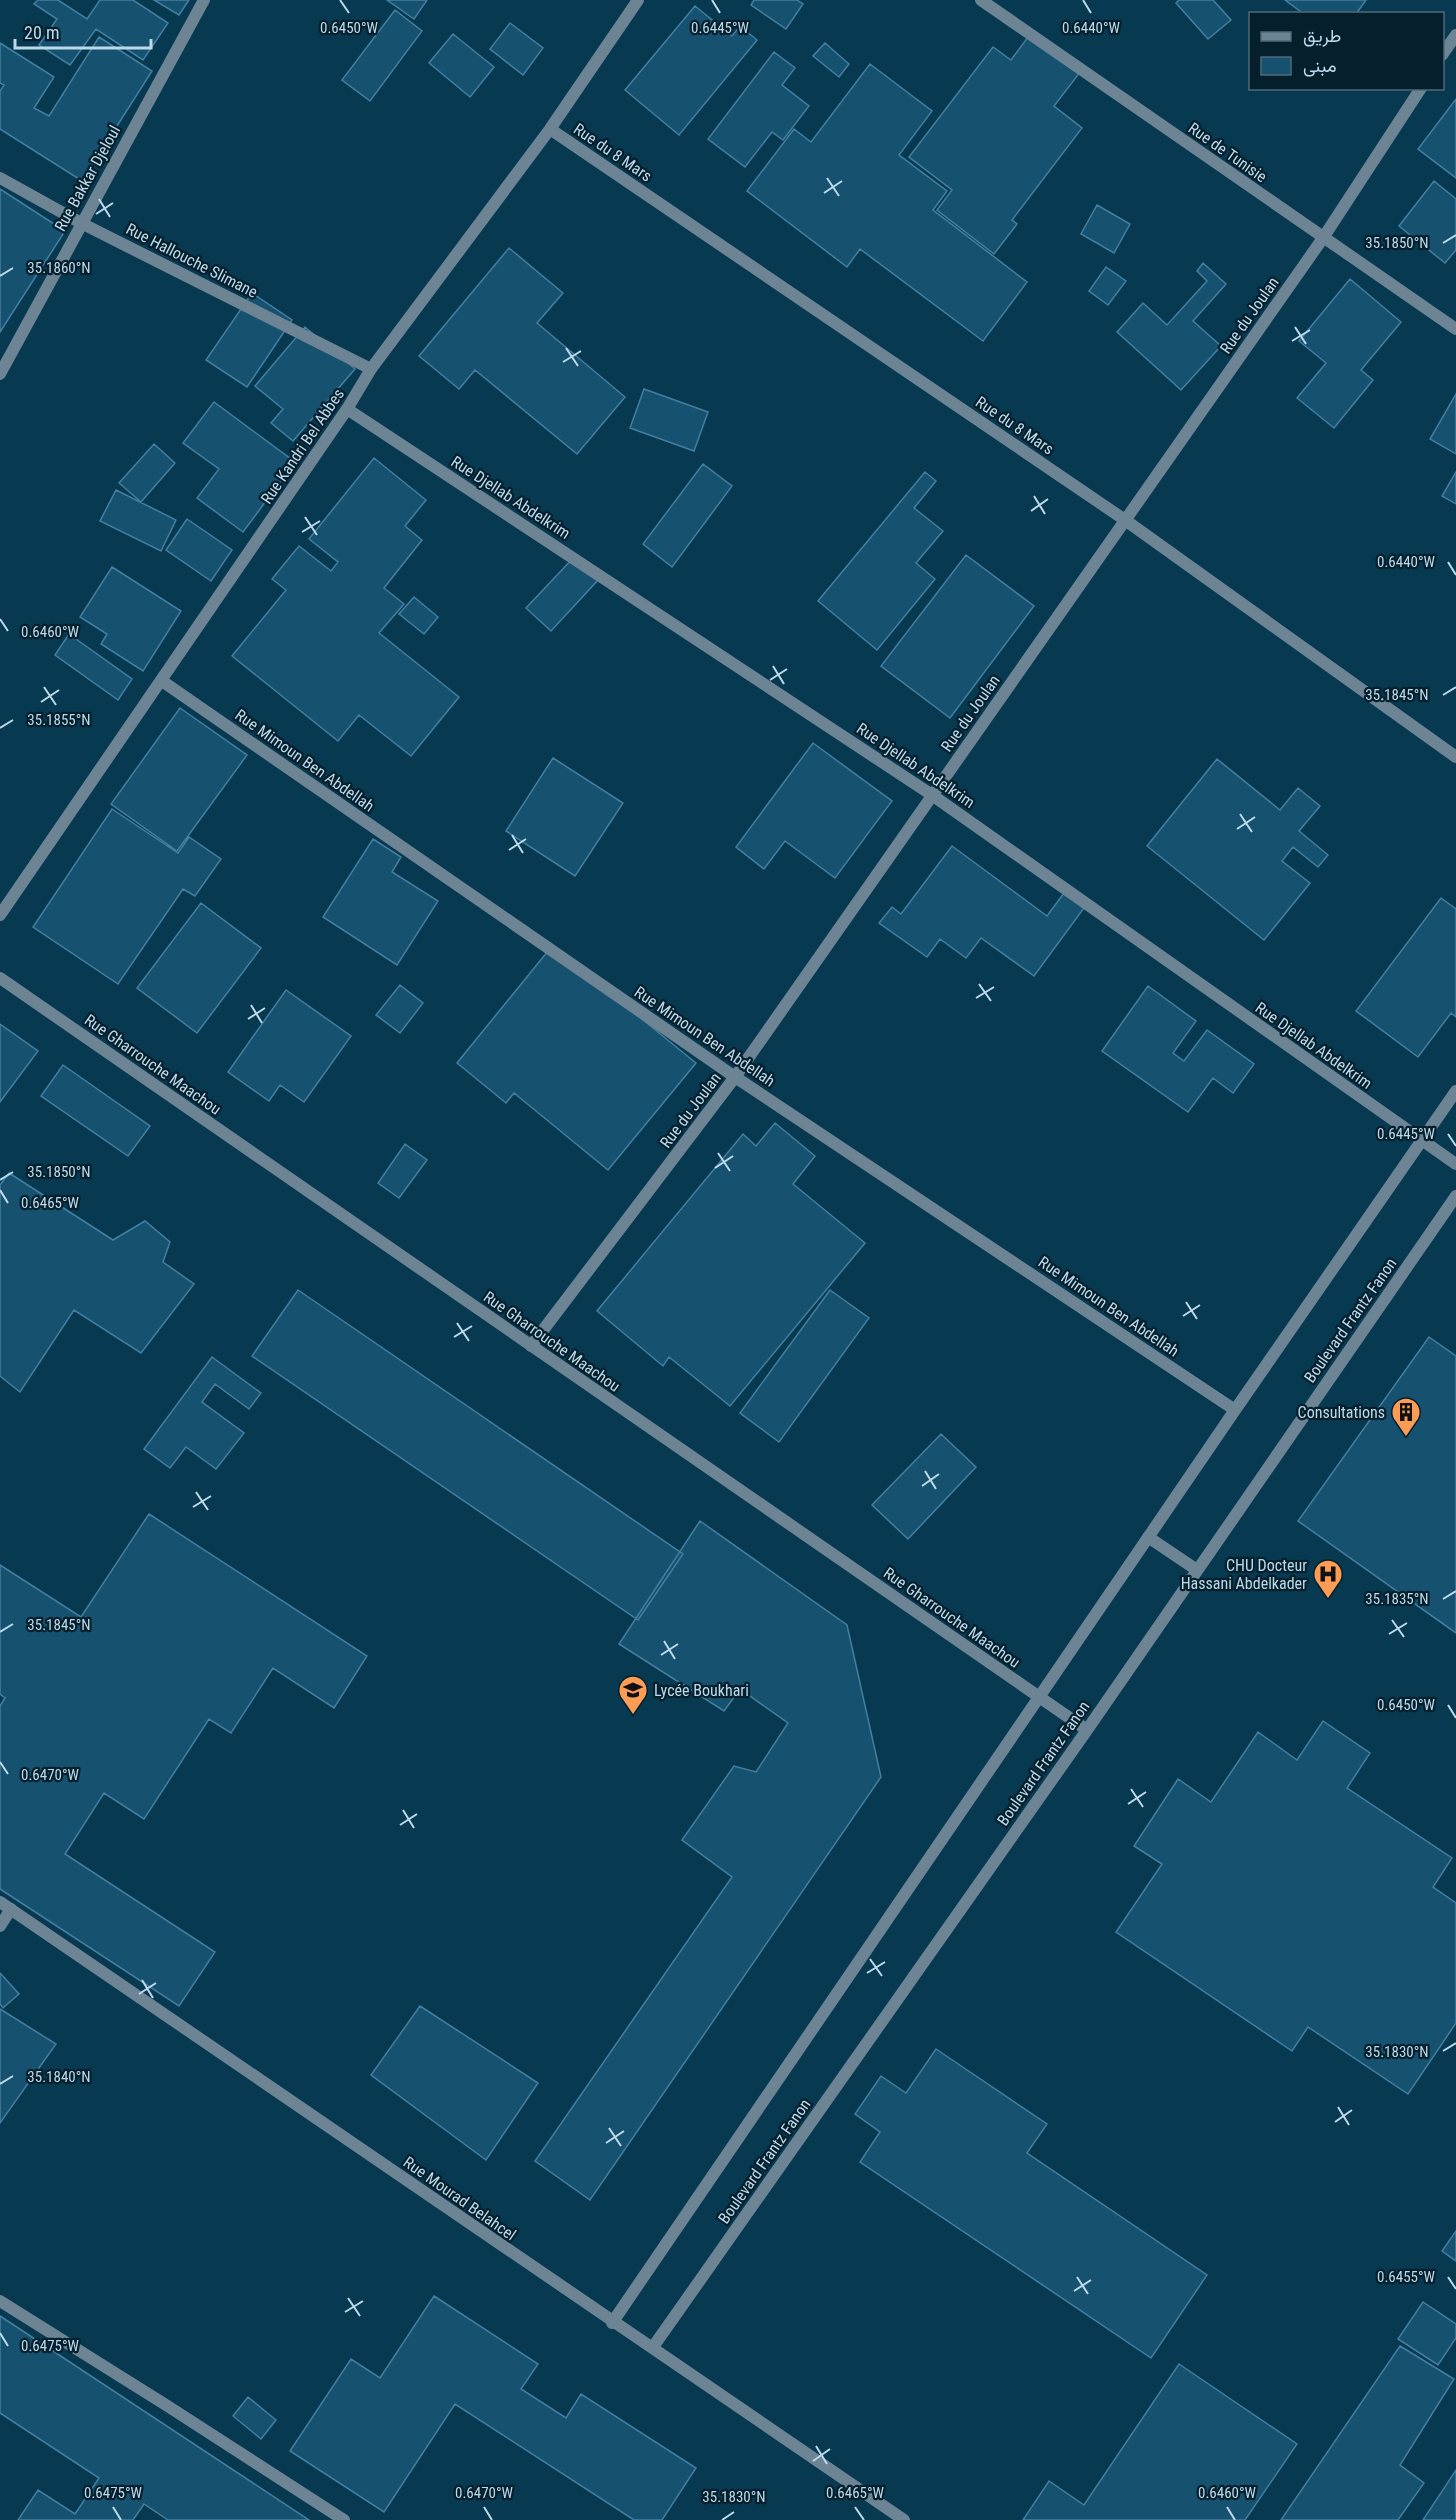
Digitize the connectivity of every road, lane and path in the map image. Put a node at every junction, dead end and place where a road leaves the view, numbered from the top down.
1 (204, 0) edge
2 (638, 0) edge
3 (981, 0) edge
4 (1456, 35) edge
5 (1444, 54) edge
6 (1420, 90) edge
7 (550, 129) junction
8 (0, 178) edge
9 (81, 223) junction
10 (1323, 238) junction
11 (1456, 329) edge
12 (371, 369) junction
13 (0, 374) edge
14 (348, 409) junction
15 (1125, 520) junction
16 (162, 681) junction
17 (1456, 757) edge
18 (932, 795) junction
19 (0, 915) edge
20 (0, 978) edge
21 (735, 1077) junction
22 (1456, 1090) edge
23 (1422, 1141) junction
24 (1456, 1164) edge
25 (1456, 1196) edge
26 (531, 1346) junction
27 (1235, 1410) junction
28 (1148, 1537) junction
29 (1197, 1570) junction
30 (1040, 1697) junction
31 (1087, 1730) junction
32 (0, 1902) edge
33 (11, 1909) junction
34 (0, 1926) edge
35 (0, 2301) edge
36 (612, 2323) junction
37 (653, 2347) junction
38 (344, 2520) edge
39 (903, 2520) edge

1 - 9 street, Rue Bakkar Djeloul
2 - 7 street, Rue Kandri Bel Abbes
3 - 10 street, Rue de Tunisie
4 - 5 street
6 - 10 street, Rue du Joulan
7 - 12 street, Rue Kandri Bel Abbes
7 - 15 street, Rue du 8 Mars
8 - 9 street, Rue Hallouche Slimane
9 - 12 street, Rue Hallouche Slimane
9 - 13 street, Rue Bakkar Djeloul
10 - 11 street, Rue de Tunisie
10 - 15 street, Rue du Joulan
12 - 14 street, Rue Kandri Bel Abbes
14 - 16 street, Rue Kandri Bel Abbes
14 - 18 street, Rue Djellab Abdelkrim
15 - 17 street, Rue du 8 Mars
15 - 18 street, Rue du Joulan
16 - 19 street, Rue Kandri Bel Abbes
16 - 21 street, Rue Mimoun Ben Abdellah
18 - 21 street, Rue du Joulan
18 - 23 street, Rue Djellab Abdelkrim
20 - 26 street, Rue Gharrouche Maachou
21 - 26 street, Rue du Joulan
21 - 27 street, Rue Mimoun Ben Abdellah
22 - 23 street
23 - 24 street, Rue Djellab Abdelkrim
23 - 27 street
25 - 29 street, Boulevard Frantz Fanon
26 - 30 street, Rue Gharrouche Maachou
27 - 28 street
28 - 29 street
28 - 30 street
29 - 31 street, Boulevard Frantz Fanon
30 - 31 street, Rue Gharrouche Maachou
30 - 36 street
31 - 37 street, Boulevard Frantz Fanon
32 - 33 street, Rue Mourad Belahcel
33 - 34 street
33 - 36 street, Rue Mourad Belahcel
35 - 38 street
36 - 37 street, Rue Mourad Belahcel
37 - 39 street, Rue Mourad Belahcel

